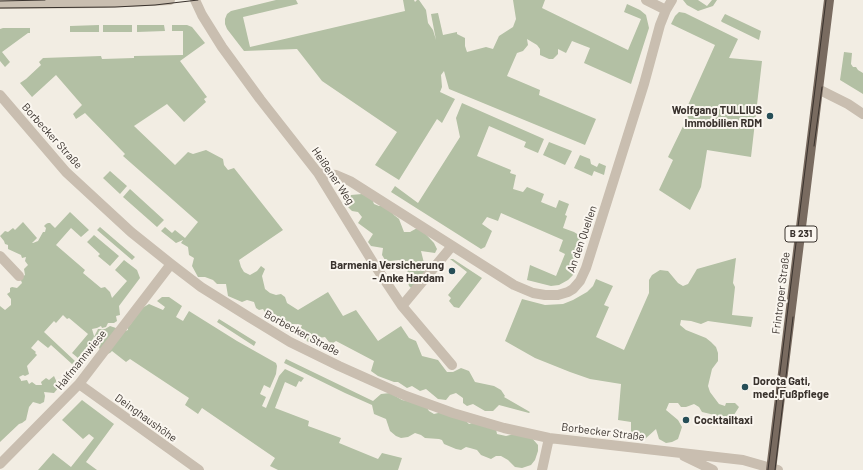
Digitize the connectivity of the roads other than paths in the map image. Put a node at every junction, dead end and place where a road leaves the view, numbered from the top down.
1 (170, 0) edge
2 (195, 0) edge
3 (646, 0) edge
4 (672, 0) edge
5 (829, 0) edge
6 (92, 2) edge
7 (0, 4) edge
8 (666, 10) junction
9 (818, 89) junction
10 (0, 94) edge
11 (863, 114) edge
12 (318, 173) junction
13 (452, 246) junction
14 (0, 256) edge
15 (171, 264) junction
16 (19, 276) dead end
17 (402, 306) junction
18 (452, 365) dead end
19 (79, 384) junction
20 (549, 438) junction
21 (666, 451) junction
22 (0, 464) edge
23 (773, 469) edge
24 (199, 470) edge
25 (542, 470) edge
26 (714, 470) edge

1 - 6 street
2 - 12 street, Heißener Weg
3 - 8 street
4 - 8 street, An den Quellen
5 - 9 main road, Frintroper Straße / B 231
6 - 7 street
8 - 13 street, An den Quellen
9 - 11 street
9 - 23 main road, Frintroper Straße / B 231
10 - 15 street, Borbecker Straße
12 - 13 street, An den Quellen
12 - 17 street, Heißener Weg
13 - 17 street
14 - 16 street
15 - 19 street, Halfmannwiese
15 - 20 street, Borbecker Straße
17 - 18 street, Heißener Weg
19 - 22 street, Halfmannwiese
19 - 24 street, Deinghaushöhe
20 - 21 street, Borbecker Straße
20 - 25 street
21 - 23 street, Borbecker Straße
21 - 26 street, Borbecker Straße

